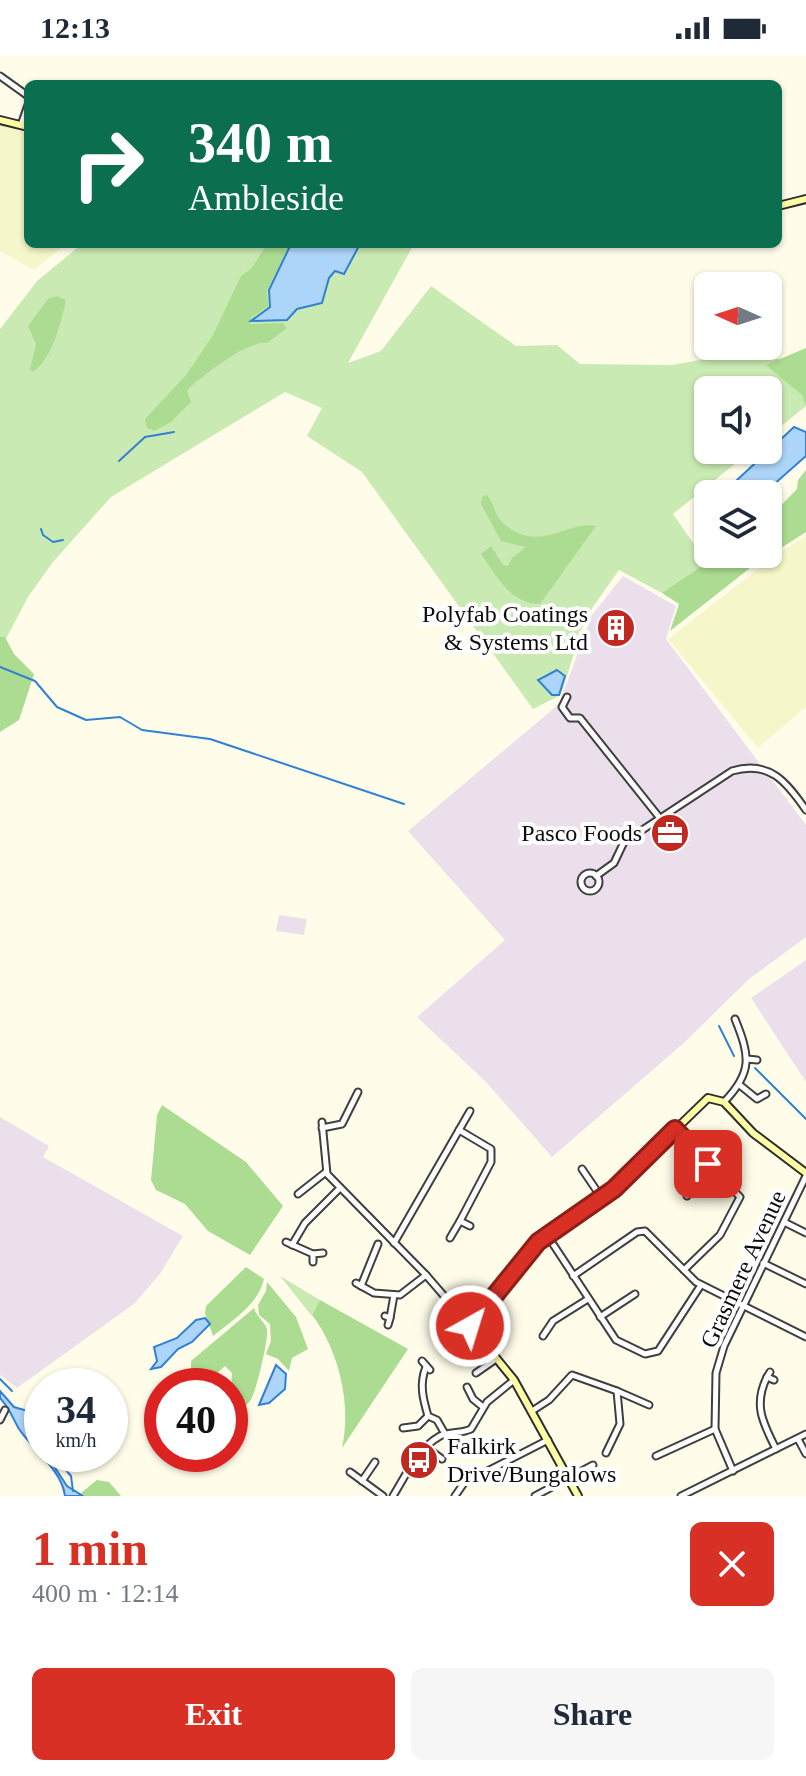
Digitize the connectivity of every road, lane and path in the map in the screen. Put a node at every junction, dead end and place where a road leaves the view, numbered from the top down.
1 (0, 76) edge
2 (24, 93) edge
3 (0, 120) edge
4 (24, 126) edge
5 (806, 199) edge
6 (782, 205) edge
7 (567, 697) dead end
8 (806, 810) edge
9 (659, 817) junction
10 (596, 876) dead end
11 (735, 1019) dead end
12 (747, 1059) junction
13 (757, 1060) dead end
14 (740, 1086) junction
15 (358, 1092) dead end
16 (766, 1094) dead end
17 (724, 1102) junction
18 (470, 1111) dead end
19 (675, 1129) junction
20 (459, 1130) junction
21 (708, 1164) junction
22 (582, 1169) dead end
23 (326, 1172) junction
24 (806, 1174) edge
25 (340, 1188) junction
26 (298, 1194) dead end
27 (687, 1196) dead end
28 (601, 1197) junction
29 (460, 1221) junction
30 (784, 1222) junction
31 (470, 1226) dead end
32 (806, 1233) edge
33 (546, 1235) junction
34 (450, 1238) dead end
35 (394, 1243) junction
36 (378, 1244) dead end
37 (323, 1253) dead end
38 (763, 1263) junction
39 (684, 1270) junction
40 (426, 1275) junction
41 (573, 1276) junction
42 (806, 1284) edge
43 (701, 1285) junction
44 (635, 1294) dead end
45 (394, 1295) junction
46 (588, 1299) junction
47 (742, 1306) junction
48 (600, 1317) junction
49 (388, 1319) dead end
50 (470, 1326) junction
51 (543, 1336) dead end
52 (806, 1337) edge
53 (496, 1359) junction
54 (426, 1366) dead end
55 (476, 1373) dead end
56 (514, 1380) junction
57 (774, 1380) dead end
58 (467, 1387) dead end
59 (617, 1391) junction
60 (649, 1405) dead end
61 (483, 1407) junction
62 (5, 1410) dead end
63 (532, 1411) junction
64 (428, 1416) junction
65 (0, 1420) edge
66 (401, 1428) dead end
67 (715, 1429) junction
68 (445, 1434) junction
69 (806, 1434) edge
70 (798, 1439) junction
71 (548, 1440) junction
72 (427, 1448) junction
73 (776, 1449) junction
74 (606, 1453) dead end
75 (806, 1454) edge
76 (656, 1456) dead end
77 (442, 1459) dead end
78 (375, 1462) dead end
79 (593, 1465) dead end
80 (733, 1471) junction
81 (352, 1477) dead end
82 (569, 1479) junction
83 (362, 1481) junction
84 (383, 1496) edge
85 (393, 1496) edge
86 (455, 1496) edge
87 (535, 1496) edge
88 (578, 1496) edge
89 (682, 1496) edge

1 - 2 street
3 - 4 street
5 - 6 street
7 - 9 street
8 - 9 street
9 - 10 street
11 - 12 street
12 - 13 street
12 - 14 street
14 - 16 street
14 - 17 street
15 - 23 street
17 - 19 street
17 - 24 street
18 - 20 street
19 - 21 street
19 - 28 street
20 - 29 street
20 - 35 street
21 - 27 street
21 - 39 street
22 - 28 street
23 - 25 street
23 - 26 street
24 - 30 street, Grasmere Avenue
25 - 35 street
25 - 37 street
28 - 33 street
29 - 31 street
29 - 34 street
30 - 32 street
30 - 38 street, Grasmere Avenue
33 - 41 street
33 - 50 street
35 - 40 street
36 - 45 street
38 - 42 street
38 - 47 street, Grasmere Avenue
39 - 41 street
39 - 43 street
40 - 45 street
40 - 50 street
41 - 46 street
43 - 47 street
43 - 48 street
44 - 48 street
45 - 49 street
46 - 48 street
46 - 51 street
47 - 52 street
47 - 67 street, Grasmere Avenue
50 - 53 street
53 - 55 street
53 - 56 street
54 - 64 street
56 - 61 street
56 - 63 street
57 - 73 street
58 - 61 street
59 - 60 street
59 - 63 street
59 - 74 street
61 - 68 street
62 - 65 street
63 - 71 street
64 - 66 street
64 - 68 street
67 - 76 street
67 - 80 street, Grasmere Avenue
68 - 72 street
69 - 70 street
70 - 73 street
70 - 75 street
71 - 82 street
71 - 86 street
72 - 77 street
72 - 85 street
73 - 80 street
78 - 83 street
79 - 82 street
80 - 89 street
81 - 83 street
82 - 87 street
82 - 88 street
83 - 84 street

